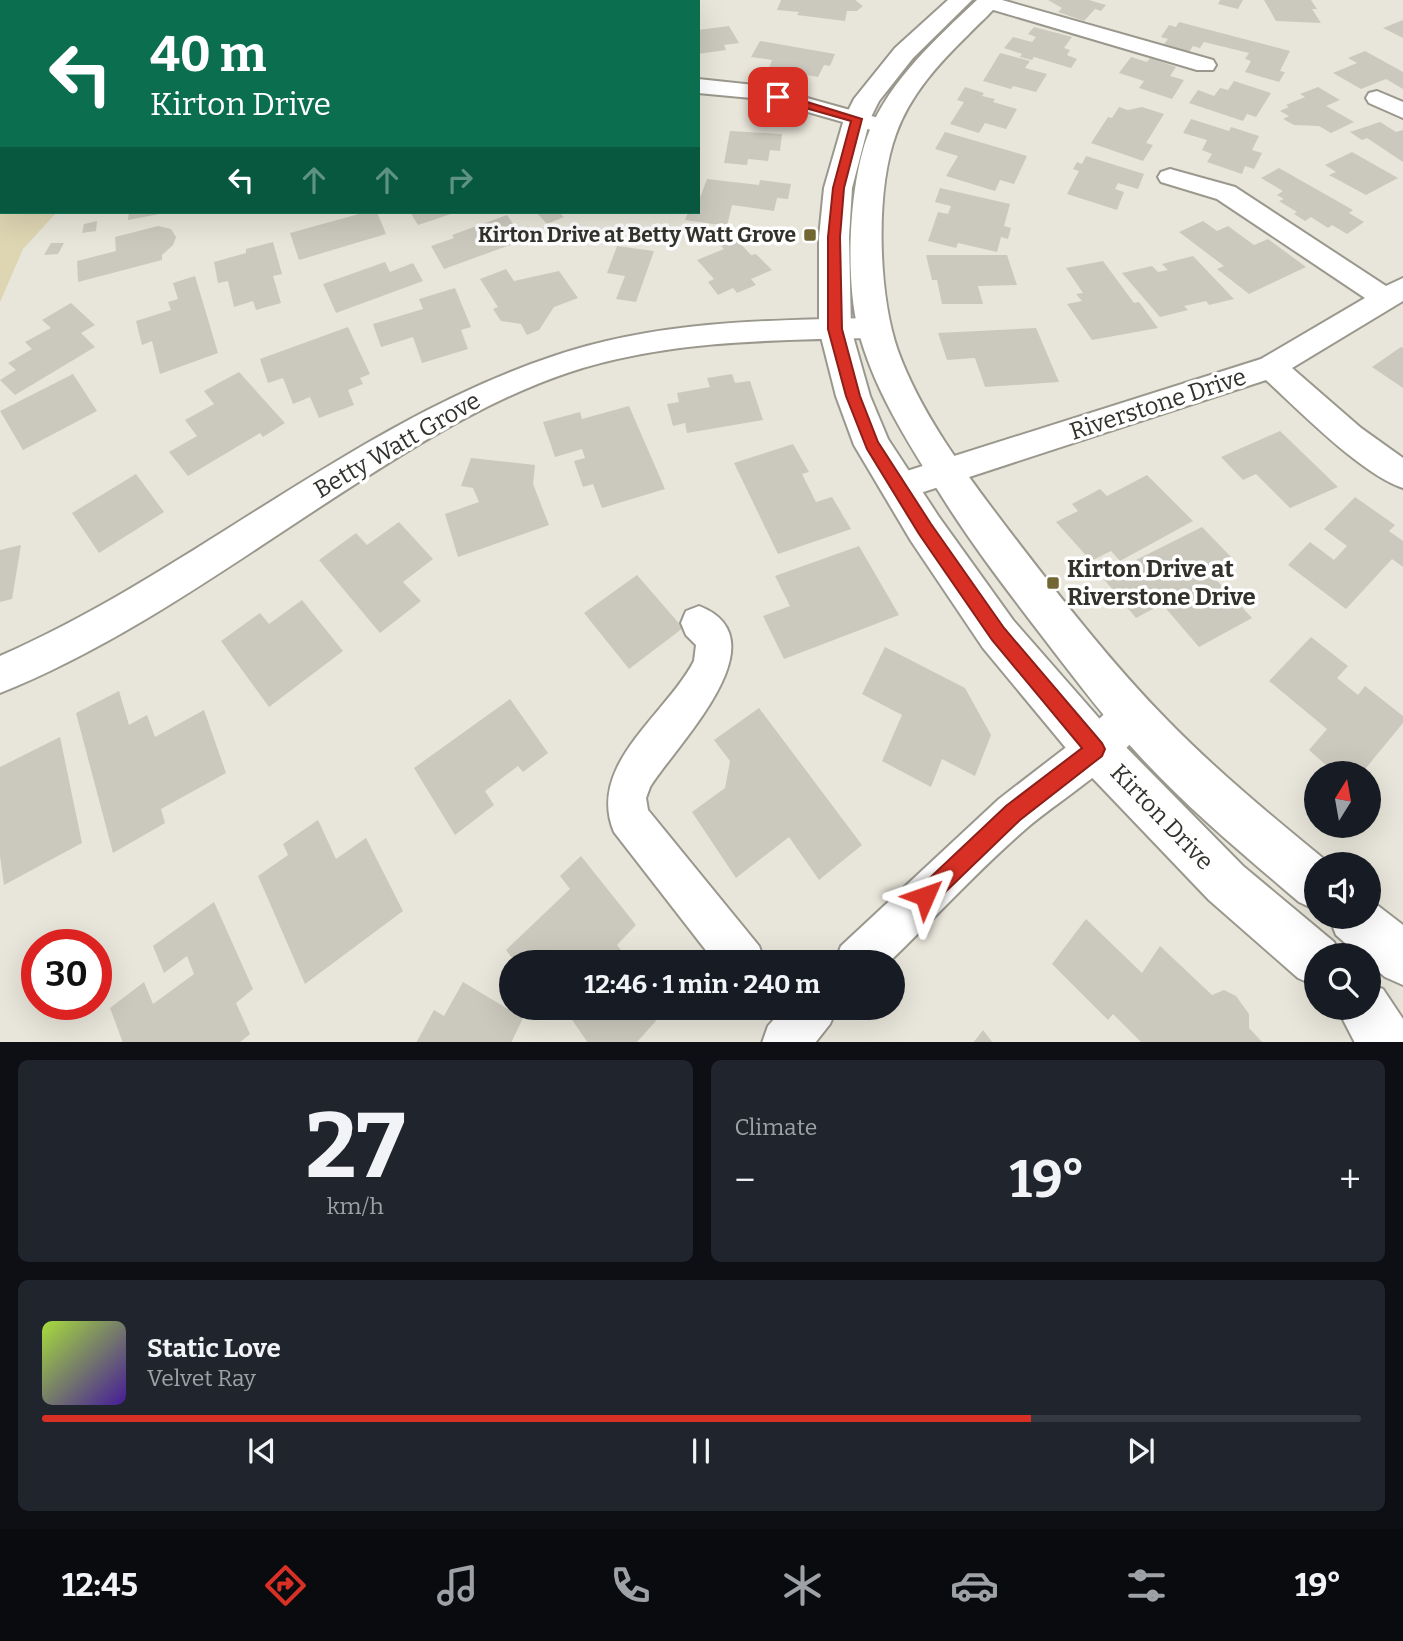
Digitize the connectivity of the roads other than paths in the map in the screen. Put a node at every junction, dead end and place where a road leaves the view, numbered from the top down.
1 (979, 1) edge
2 (1205, 65) dead end
3 (700, 86) edge
4 (1377, 98) dead end
5 (1403, 111) edge
6 (871, 123) junction
7 (1170, 177) dead end
8 (1394, 293) edge
9 (874, 328) junction
10 (835, 329) junction
11 (1271, 367) junction
12 (946, 472) junction
13 (1403, 475) edge
14 (899, 487) junction
15 (699, 623) dead end
16 (0, 675) edge
17 (1131, 715) junction
18 (1096, 749) junction
19 (1304, 875) edge
20 (1368, 929) edge
21 (733, 950) edge
22 (870, 950) edge
23 (1304, 950) edge
24 (1403, 959) edge
25 (1372, 1020) edge
26 (1387, 1042) edge

1 - 2 street
1 - 6 street, Kirton Drive
3 - 6 street
4 - 5 street
6 - 9 street, Kirton Drive
6 - 10 street, Kirton Drive
7 - 8 street
8 - 11 street, Riverstone Drive
9 - 10 street, Betty Watt Grove
9 - 12 street, Kirton Drive
10 - 14 street, Kirton Drive
10 - 16 street, Betty Watt Grove
11 - 12 street, Riverstone Drive
11 - 13 street
12 - 14 street, Riverstone Drive
12 - 17 street, Kirton Drive
14 - 18 street, Kirton Drive
15 - 21 street
17 - 18 street
17 - 19 street, Kirton Drive
18 - 22 street
18 - 23 street, Kirton Drive
20 - 24 street
25 - 26 street

